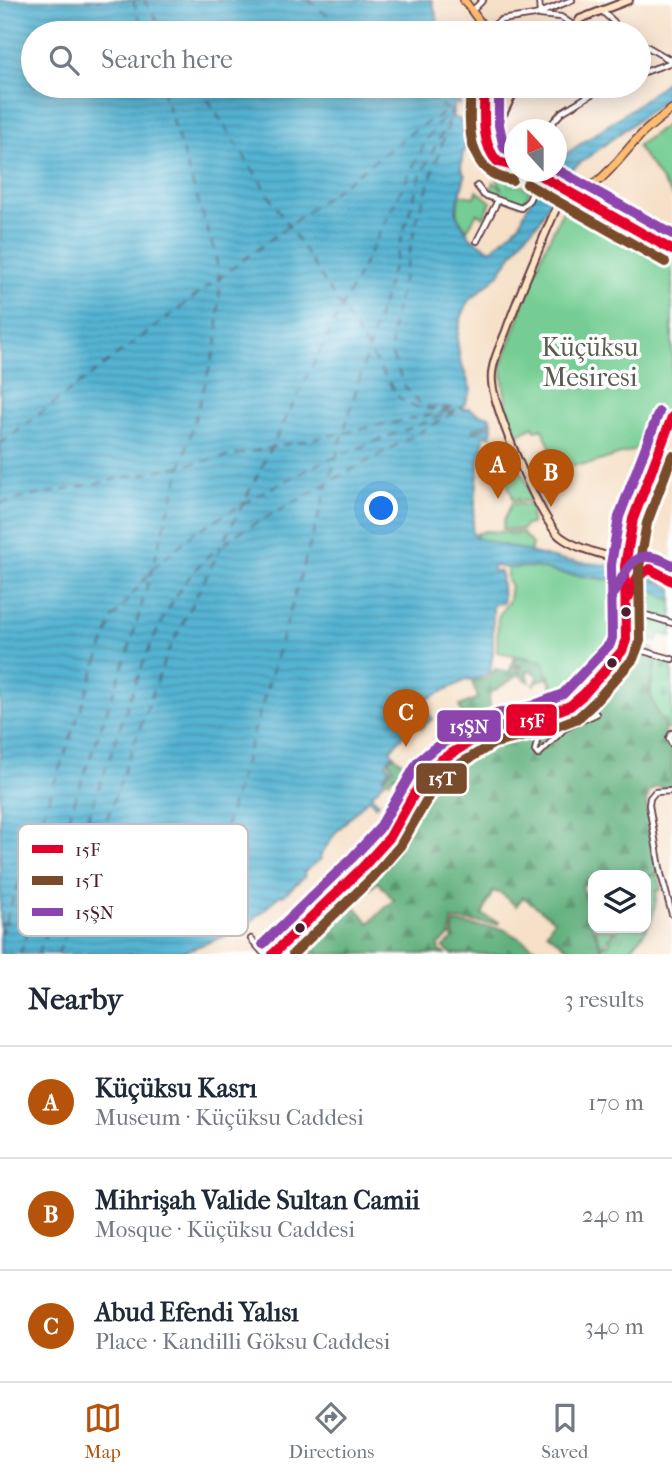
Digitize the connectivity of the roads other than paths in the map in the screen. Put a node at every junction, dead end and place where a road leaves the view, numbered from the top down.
1 (464, 0) edge
2 (483, 0) edge
3 (539, 0) edge
4 (572, 0) edge
5 (629, 0) edge
6 (615, 3) edge
7 (601, 10) junction
8 (471, 12) junction
9 (538, 14) junction
10 (479, 21) edge
11 (499, 21) edge
12 (568, 21) edge
13 (579, 21) edge
14 (613, 21) edge
15 (651, 49) edge
16 (672, 62) edge
17 (651, 70) edge
18 (485, 98) edge
19 (511, 98) edge
20 (585, 98) edge
21 (672, 109) edge
22 (556, 119) edge
23 (470, 122) dead end
24 (484, 123) junction
25 (494, 159) junction
26 (504, 164) edge
27 (537, 182) edge
28 (553, 182) edge
29 (597, 182) junction
30 (477, 186) dead end
31 (571, 194) junction
32 (498, 200) junction
33 (587, 203) junction
34 (597, 208) junction
35 (645, 233) junction
36 (477, 241) dead end
37 (672, 243) edge
38 (672, 250) edge
39 (672, 417) edge
40 (672, 423) edge
41 (666, 432) junction
42 (627, 560) junction
43 (650, 569) junction
44 (672, 581) edge
45 (629, 585) junction
46 (626, 607) junction
47 (672, 623) edge
48 (625, 646) junction
49 (672, 659) edge
50 (596, 714) dead end
51 (527, 721) junction
52 (672, 733) edge
53 (672, 744) edge
54 (672, 791) edge
55 (670, 902) edge
56 (672, 914) edge
57 (251, 939) dead end
58 (264, 954) edge
59 (273, 954) edge

1 - 8 main road
2 - 8 street
3 - 9 street
4 - 9 street
5 - 6 street
6 - 7 street
7 - 13 street
7 - 14 street
8 - 10 main road
9 - 11 street
9 - 12 street
15 - 16 street
16 - 17 street
18 - 24 main road
19 - 25 street
20 - 22 street
21 - 29 main road
23 - 24 street
24 - 25 main road
25 - 26 main road
27 - 32 street
28 - 31 main road
29 - 31 main road
29 - 34 main road
30 - 32 street
31 - 33 main road
32 - 36 street
33 - 34 main road
33 - 42 street
34 - 35 main road
35 - 37 main road
35 - 38 main road
39 - 41 main road
40 - 41 main road
41 - 42 main road
42 - 43 main road
42 - 45 main road
43 - 44 main road
43 - 45 main road
45 - 46 main road
46 - 47 street
46 - 48 main road
48 - 49 street
48 - 51 main road
50 - 51 street
51 - 59 main road
52 - 53 street
54 - 55 street
55 - 56 street
57 - 58 street

